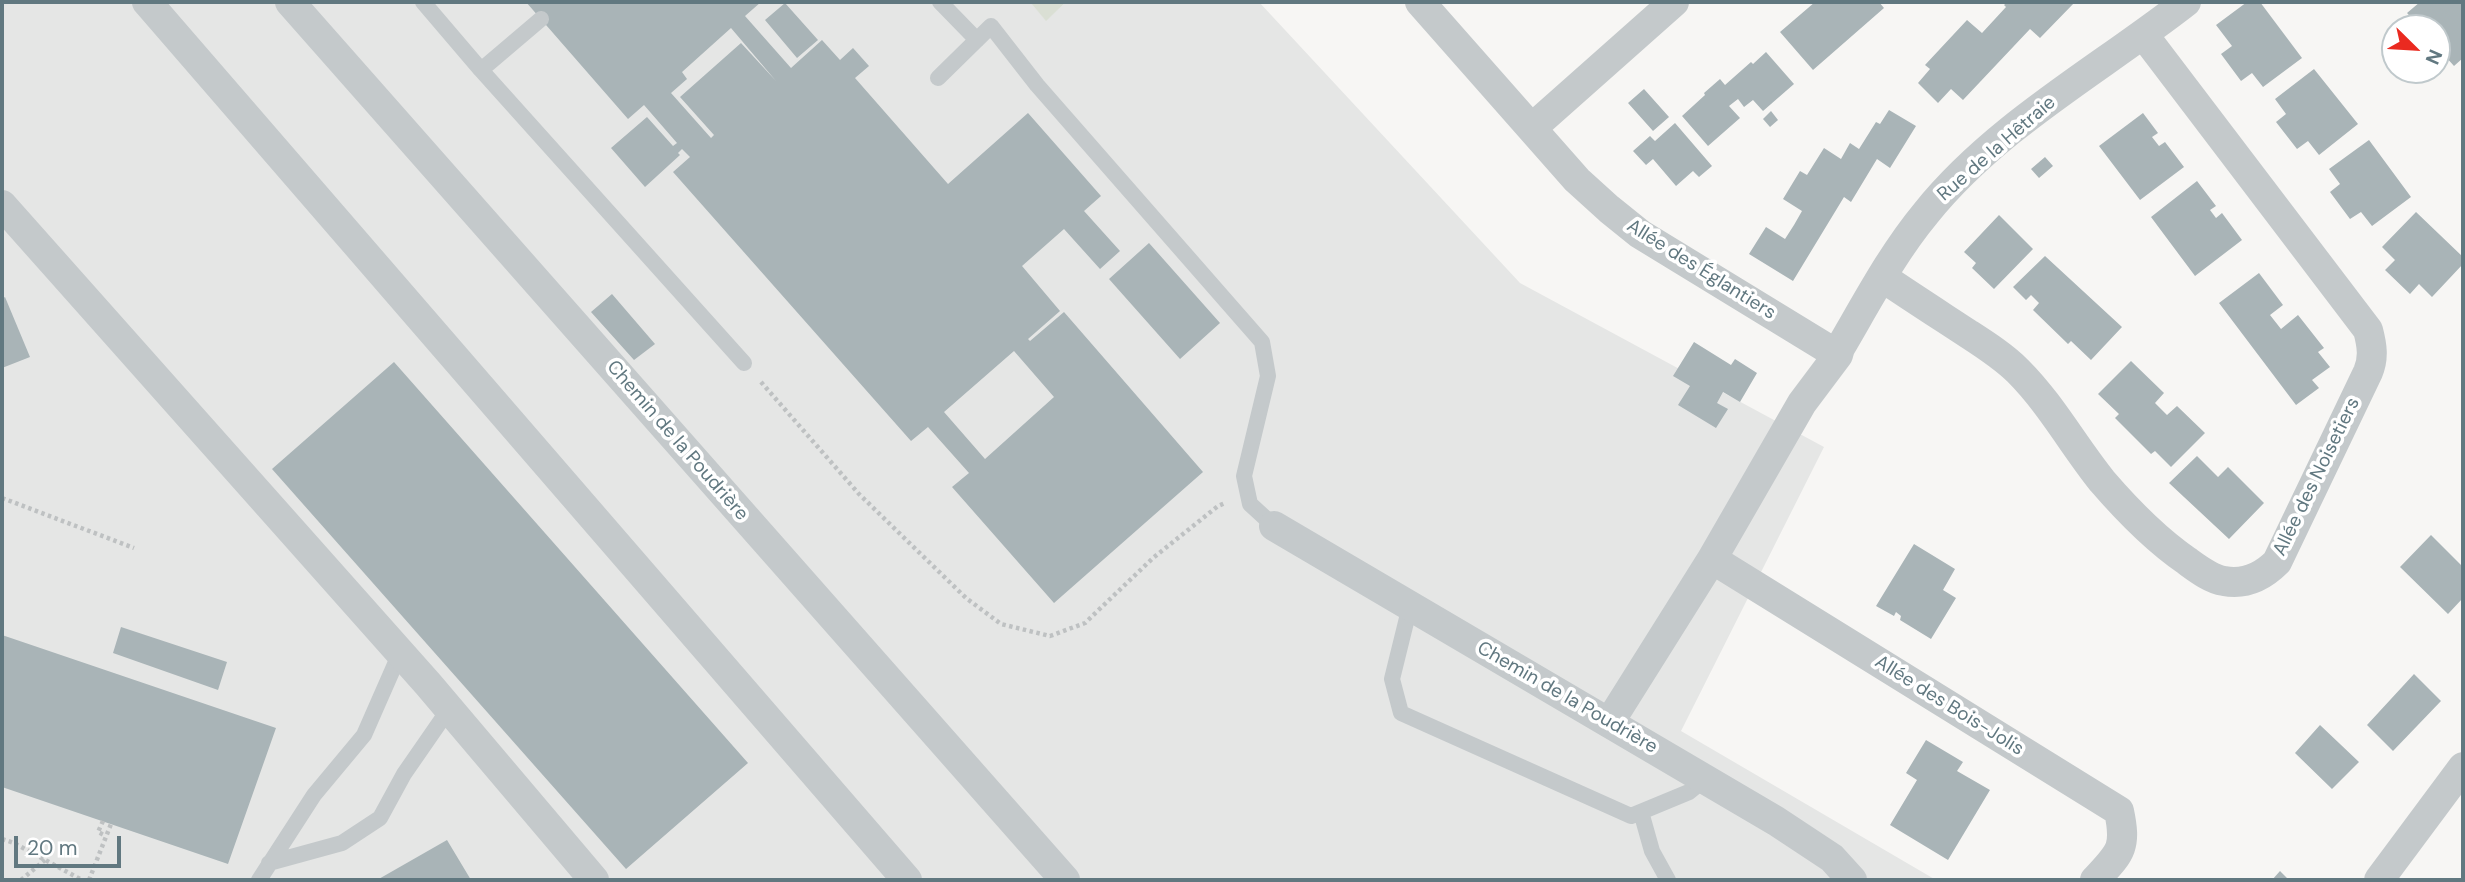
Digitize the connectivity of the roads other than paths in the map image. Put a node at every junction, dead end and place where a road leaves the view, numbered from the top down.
1 (147, 2) edge
2 (289, 2) edge
3 (423, 2) edge
4 (940, 2) edge
5 (1420, 2) edge
6 (1674, 2) edge
7 (2186, 2) edge
8 (541, 19) dead end
9 (2143, 34) junction
10 (977, 40) junction
11 (481, 70) junction
12 (937, 78) dead end
13 (1532, 128) junction
14 (2, 205) edge
15 (1882, 277) junction
16 (1838, 355) junction
17 (744, 363) road end
18 (1273, 526) joint
19 (1712, 559) junction
20 (1410, 606) junction
21 (400, 653) junction
22 (449, 709) junction
23 (1609, 723) junction
24 (2463, 767) edge
25 (1705, 779) junction
26 (1640, 812) junction
27 (269, 863) junction
28 (259, 880) edge
29 (594, 880) edge
30 (907, 880) edge
31 (1065, 880) edge
32 (1668, 880) edge
33 (1852, 880) edge
34 (2095, 880) edge
35 (2379, 880) edge

1 - 30 street
2 - 31 street, Chemin de la Poudrière
3 - 11 lane
4 - 10 lane
5 - 13 street, Allée des Églantiers
6 - 13 street
7 - 9 street, Rue de la Hêtraie
8 - 11 lane
9 - 15 street, Rue de la Hêtraie
9 - 15 street, Allée des Noisetiers
10 - 12 lane
10 - 18 lane
11 - 17 lane
13 - 16 street, Allée des Églantiers
14 - 21 street
15 - 16 street, Rue de la Hêtraie
16 - 19 street, Rue de la Hêtraie
18 - 20 street, Chemin de la Poudrière
19 - 23 street
19 - 34 street, Allée des Bois-Jolis
20 - 23 street, Chemin de la Poudrière
20 - 26 lane
21 - 22 street
21 - 27 lane
22 - 27 lane
22 - 29 street
23 - 25 street, Chemin de la Poudrière
24 - 35 street
25 - 26 lane
25 - 33 street, Chemin de la Poudrière
26 - 32 lane
27 - 28 lane

